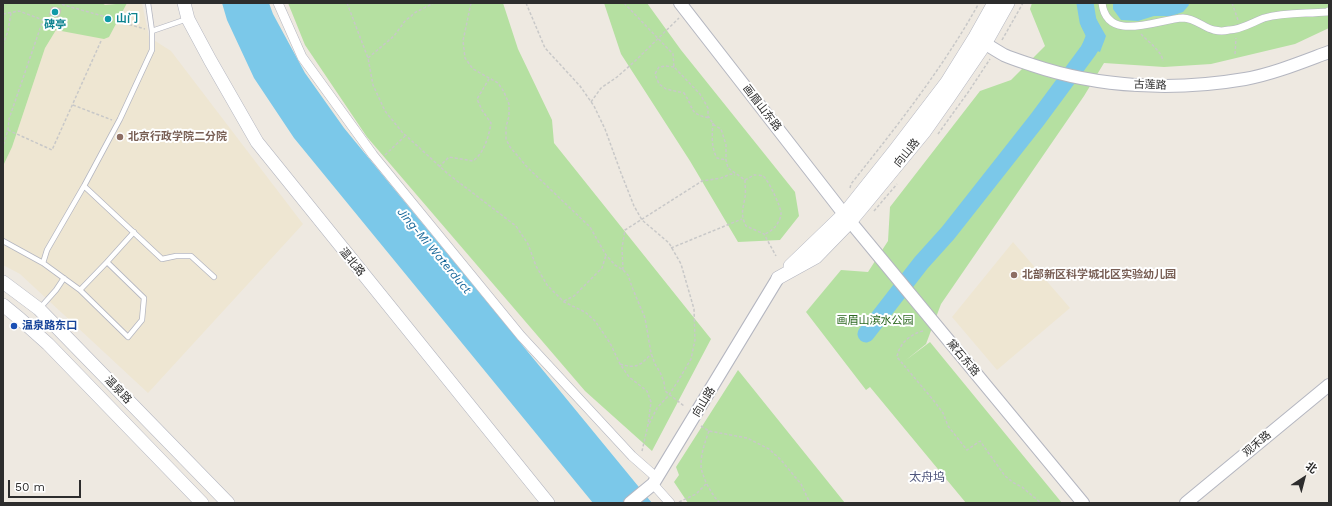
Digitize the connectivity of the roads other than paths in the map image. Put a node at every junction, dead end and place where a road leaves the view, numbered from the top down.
1 (148, 3) edge
2 (184, 3) edge
3 (278, 3) edge
4 (994, 3) edge
5 (1008, 3) edge
6 (1102, 3) edge
7 (683, 7) edge
8 (1329, 10) edge
9 (188, 18) junction
10 (152, 31) junction
11 (980, 40) junction
12 (1329, 52) edge
13 (84, 186) junction
14 (847, 218) junction
15 (134, 232) junction
16 (3, 241) edge
17 (107, 262) junction
18 (43, 263) junction
19 (214, 277) dead end
20 (64, 278) junction
21 (778, 278) joint
22 (3, 282) edge
23 (80, 290) junction
24 (3, 306) edge
25 (39, 309) junction
26 (1329, 385) edge
27 (655, 481) junction
28 (669, 502) edge
29 (202, 503) edge
30 (228, 503) edge
31 (548, 503) edge
32 (630, 503) edge
33 (1083, 503) edge
34 (1186, 503) edge

1 - 10 lane
2 - 9 main road, 温北路
3 - 27 street
4 - 11 main road, 向山路
5 - 11 main road, 向山路
6 - 8 street
7 - 14 street, 画眉山东路
9 - 10 lane
9 - 31 main road, 温北路
10 - 13 lane
11 - 12 street, 古莲路
11 - 14 main road, 向山路
13 - 15 lane
13 - 18 lane
14 - 21 main road, 向山路
14 - 33 street, 黛石东路
15 - 17 lane
15 - 19 lane
16 - 18 lane
17 - 23 lane
17 - 23 lane
18 - 20 lane
20 - 23 lane
20 - 25 lane
21 - 27 street, 向山路
22 - 25 main road, 温泉路
24 - 29 main road, 温泉路
25 - 30 main road, 温泉路
26 - 34 street, 观禾路
27 - 28 street
27 - 32 street

